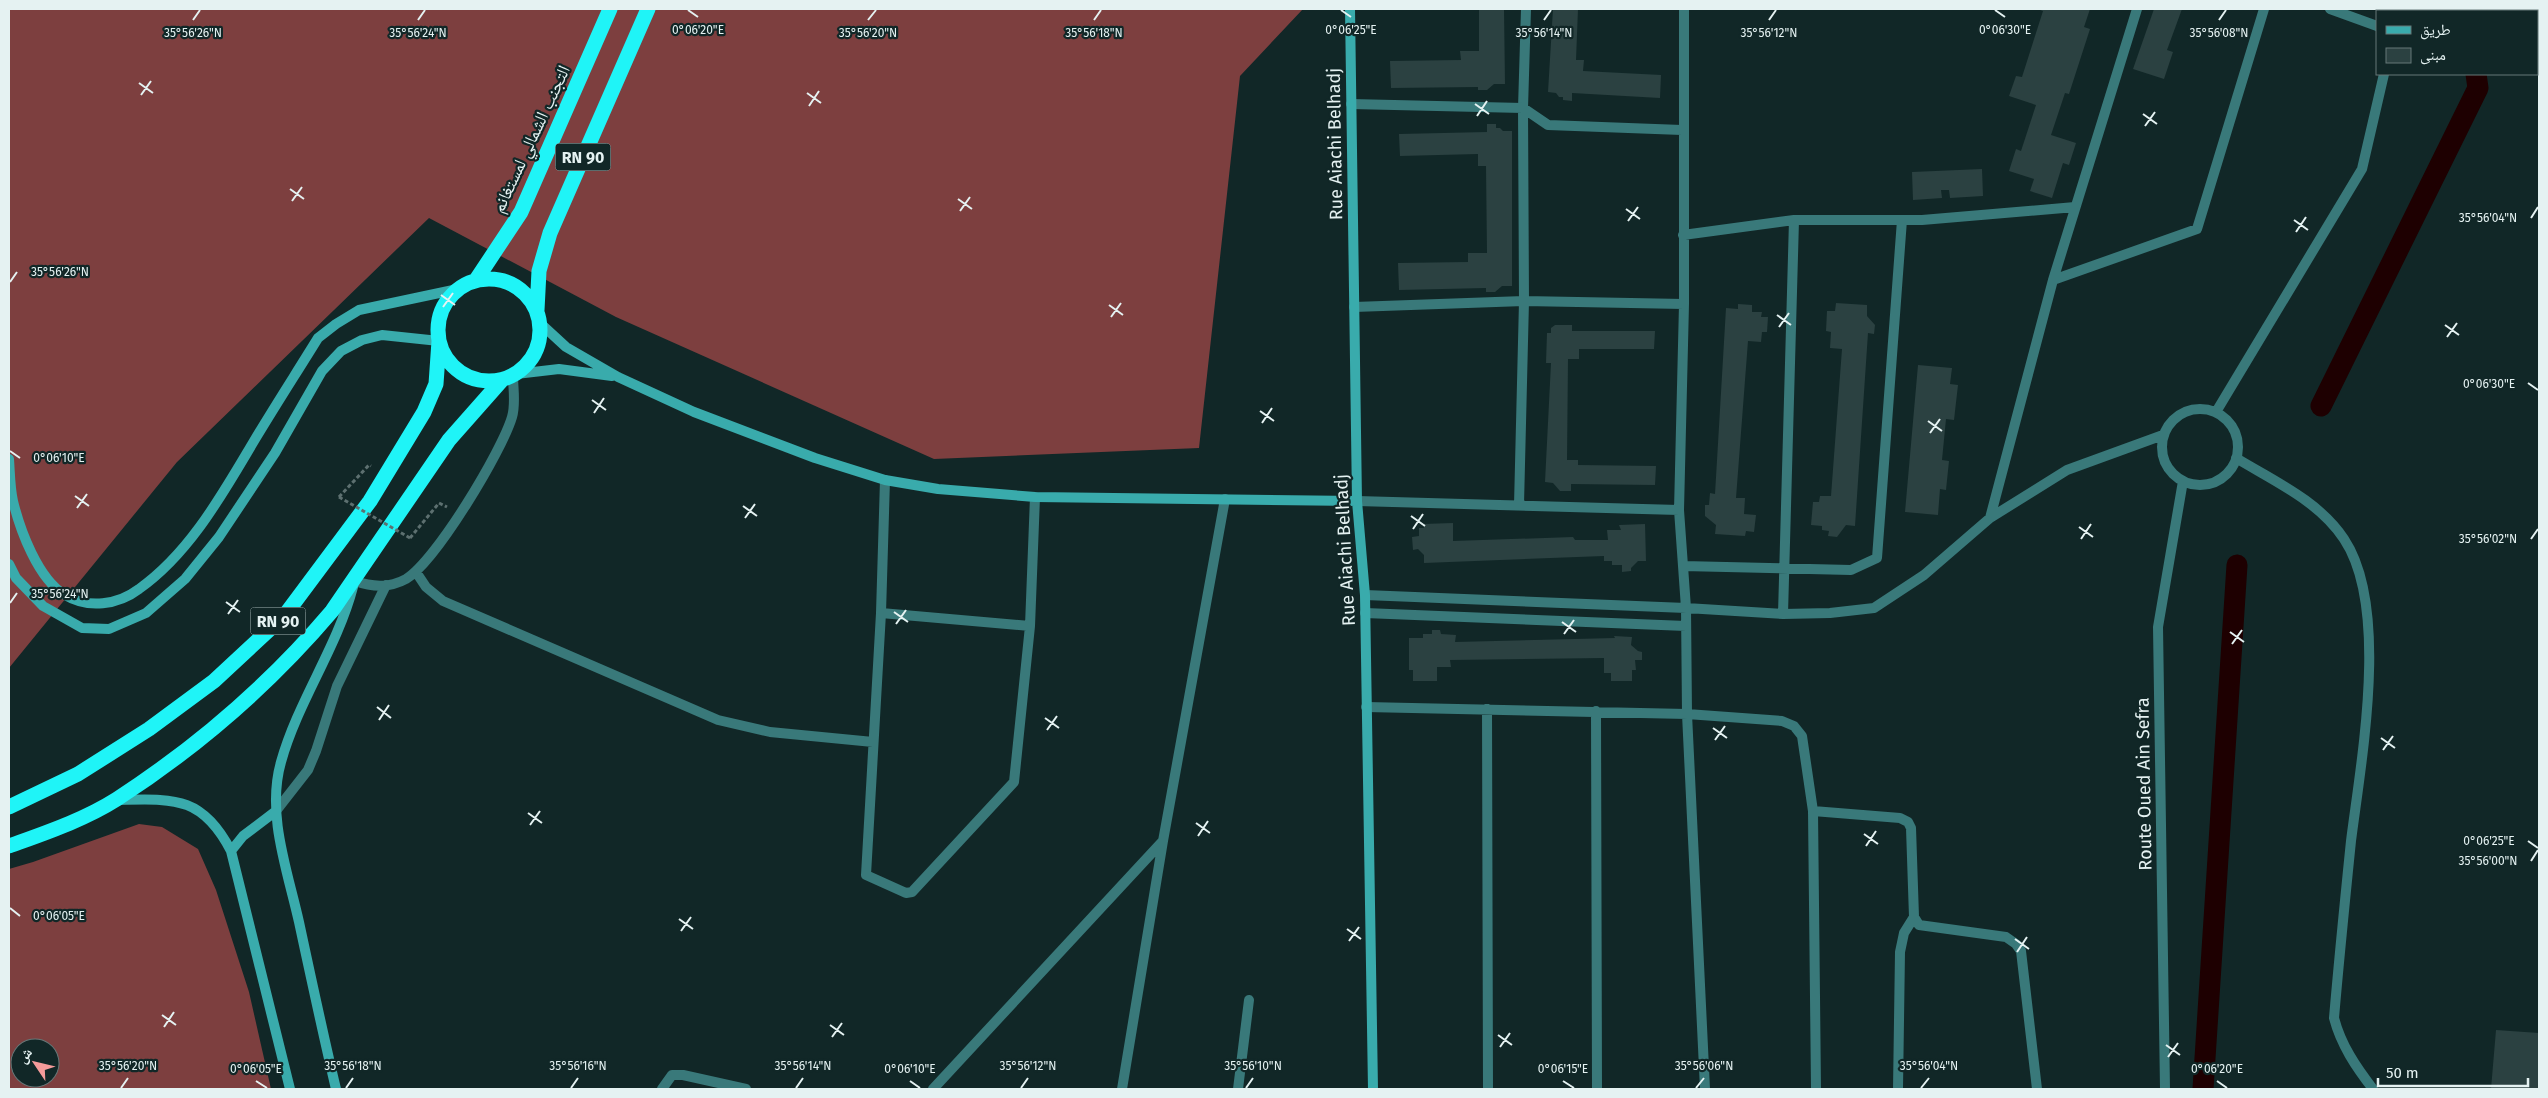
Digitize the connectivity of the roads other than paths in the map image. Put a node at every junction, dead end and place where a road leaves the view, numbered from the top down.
1 (610, 9) edge
2 (648, 9) edge
3 (1350, 9) edge
4 (1526, 9) edge
5 (1684, 9) edge
6 (2138, 9) edge
7 (2264, 9) edge
8 (2330, 9) edge
9 (2376, 26) edge
10 (2384, 75) edge
11 (1351, 104) junction
12 (1522, 108) junction
13 (1682, 130) junction
14 (2075, 207) junction
15 (1794, 220) junction
16 (1902, 220) junction
17 (1683, 235) junction
18 (476, 280) junction
19 (2053, 280) junction
20 (458, 289) junction
21 (1524, 301) junction
22 (1684, 304) junction
23 (1354, 307) junction
24 (539, 317) junction
25 (439, 341) junction
26 (511, 376) junction
27 (618, 377) junction
28 (2216, 412) junction
29 (2163, 435) junction
30 (2236, 458) junction
31 (9, 459) edge
32 (885, 480) junction
33 (2183, 481) junction
34 (1034, 497) junction
35 (1226, 498) junction
36 (1357, 501) junction
37 (1520, 505) junction
38 (1679, 510) junction
39 (1990, 518) junction
40 (9, 564) edge
41 (1683, 566) junction
42 (1784, 568) junction
43 (416, 572) junction
44 (354, 582) junction
45 (386, 585) junction
46 (1365, 595) junction
47 (1686, 608) junction
48 (881, 613) junction
49 (1365, 613) junction
50 (1783, 614) junction
51 (1030, 626) junction
52 (1686, 626) junction
53 (1366, 707) junction
54 (1488, 709) junction
55 (1596, 711) junction
56 (1687, 714) junction
57 (873, 742) junction
58 (116, 800) junction
59 (9, 807) edge
60 (276, 811) junction
61 (1813, 812) junction
62 (1163, 841) junction
63 (9, 846) edge
64 (231, 852) junction
65 (1914, 917) junction
66 (1249, 1000) dead end
67 (290, 1089) edge
68 (336, 1089) edge
69 (662, 1089) edge
70 (746, 1089) edge
71 (933, 1089) edge
72 (1122, 1089) edge
73 (1238, 1089) edge
74 (1374, 1089) edge
75 (1488, 1089) edge
76 (1597, 1089) edge
77 (1705, 1089) edge
78 (1816, 1089) edge
79 (1898, 1089) edge
80 (2037, 1089) edge
81 (2165, 1089) edge
82 (2373, 1089) edge

1 - 18 highway, التجنب الشمالي لمستغانم / RN 90
2 - 24 highway, RN 90
3 - 11 street, Rue Aiachi Belhadj
4 - 12 street
5 - 13 street
6 - 14 street
7 - 19 street
8 - 9 street
10 - 28 street
11 - 12 street
11 - 23 street, Rue Aiachi Belhadj
12 - 13 street
12 - 21 street
13 - 17 street
14 - 16 street
14 - 19 street
15 - 16 street
15 - 17 street
15 - 42 street
16 - 42 street
17 - 22 street
18 - 20 highway
18 - 24 highway
19 - 39 street
20 - 25 highway
20 - 31 street
21 - 22 street
21 - 23 street
21 - 37 street
22 - 38 street
23 - 36 street, Rue Aiachi Belhadj
24 - 26 highway
24 - 27 street
25 - 26 highway
25 - 40 street
25 - 59 highway, RN 90
26 - 27 street
26 - 43 street
26 - 44 highway, RN 90
27 - 32 street
28 - 29 street
28 - 30 street
29 - 33 street
29 - 39 street
30 - 33 street
30 - 82 street
32 - 34 street
32 - 48 street
33 - 81 street, Route Oued Ain Sefra
34 - 35 street
34 - 51 street
35 - 36 street
35 - 62 street
36 - 37 street
36 - 46 street, Rue Aiachi Belhadj
37 - 38 street
38 - 41 street
39 - 50 street
41 - 42 street
41 - 47 street
42 - 50 street
43 - 45 street
43 - 57 street
44 - 45 street
44 - 58 highway, RN 90
44 - 60 street
45 - 60 street
46 - 47 street
46 - 49 street, Rue Aiachi Belhadj
47 - 50 street
47 - 52 street
48 - 51 street
48 - 57 street
49 - 52 street
49 - 53 street, Rue Aiachi Belhadj
51 - 57 street
52 - 56 street
53 - 54 street
53 - 74 street, Rue Aiachi Belhadj
54 - 55 street
54 - 75 street
55 - 56 street
55 - 76 street
56 - 61 street
56 - 77 street
58 - 63 highway, RN 90
58 - 64 street
60 - 64 street
60 - 68 street
61 - 65 street
61 - 78 street
62 - 71 street
62 - 72 street
64 - 67 street
65 - 79 street
65 - 80 street
66 - 73 street
69 - 70 street

